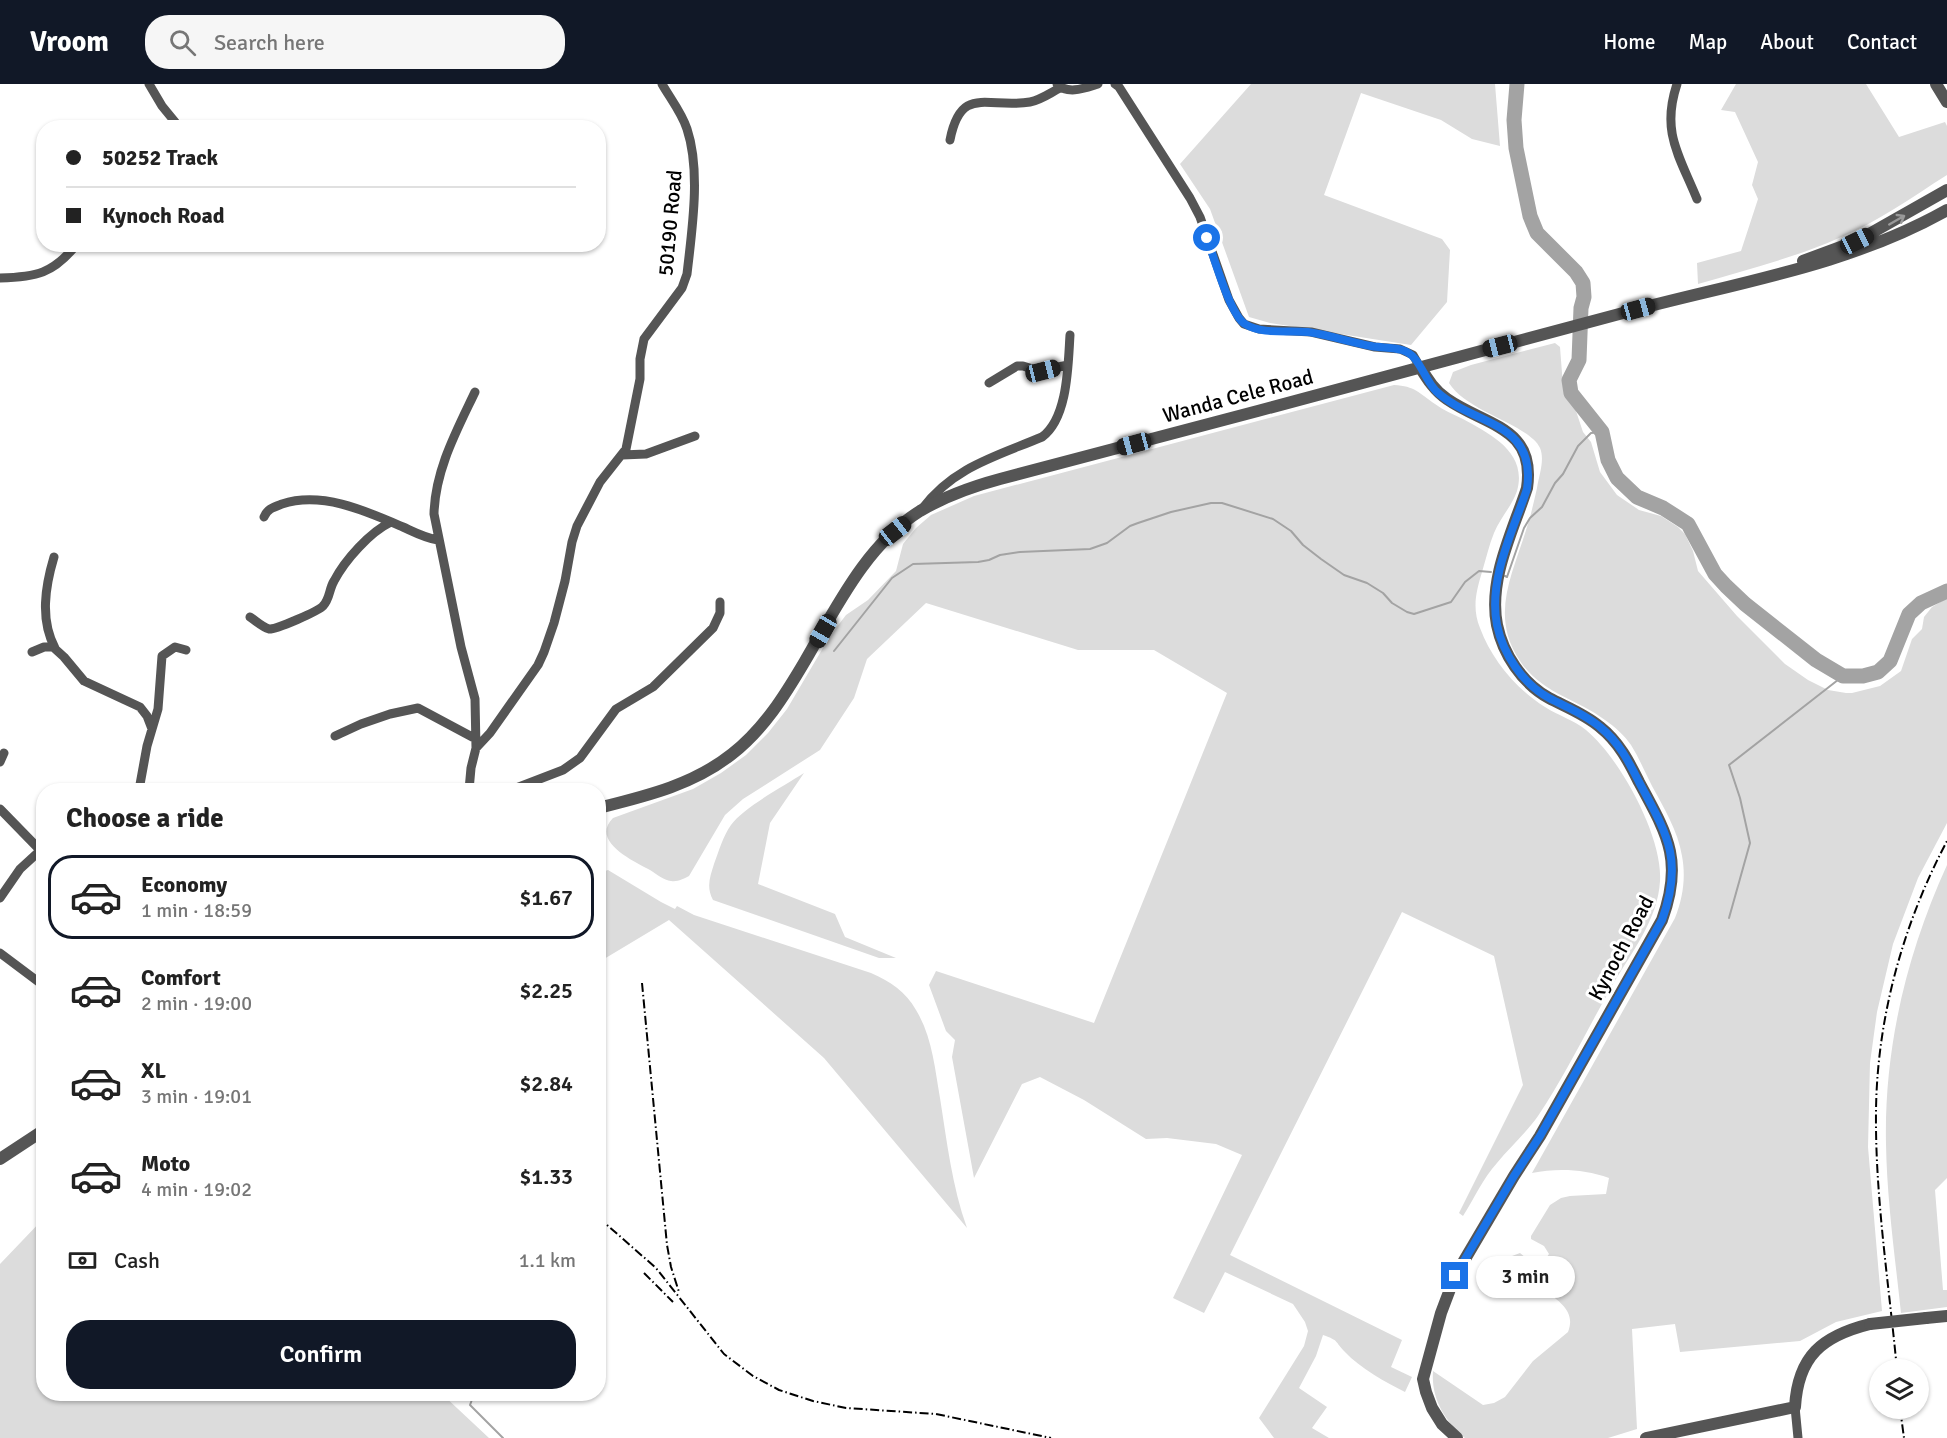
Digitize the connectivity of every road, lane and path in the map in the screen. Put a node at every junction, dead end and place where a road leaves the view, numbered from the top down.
1 (149, 84) edge
2 (662, 84) edge
3 (1098, 84) edge
4 (1115, 84) edge
5 (1677, 84) edge
6 (1936, 84) edge
7 (1058, 86) edge
8 (1947, 102) edge
9 (173, 120) edge
10 (950, 140) dead end
11 (1947, 190) edge
12 (1697, 199) dead end
13 (1947, 210) edge
14 (70, 252) edge
15 (1766, 277) junction
16 (0, 278) edge
17 (1070, 335) dead end
18 (1068, 365) junction
19 (1420, 367) junction
20 (989, 383) dead end
21 (475, 392) dead end
22 (695, 436) dead end
23 (622, 455) junction
24 (921, 511) junction
25 (264, 517) dead end
26 (391, 522) junction
27 (438, 540) junction
28 (54, 557) dead end
29 (720, 602) dead end
30 (250, 617) dead end
31 (55, 648) junction
32 (186, 650) dead end
33 (32, 652) dead end
34 (152, 729) junction
35 (335, 736) dead end
36 (476, 744) junction
37 (140, 783) edge
38 (470, 783) edge
39 (529, 783) edge
40 (606, 806) edge
41 (0, 809) edge
42 (36, 842) edge
43 (36, 854) edge
44 (0, 898) edge
45 (0, 953) edge
46 (36, 980) edge
47 (36, 1135) edge
48 (0, 1159) edge
49 (1947, 1316) edge
50 (1795, 1407) junction
51 (1457, 1438) edge
52 (1646, 1438) edge
53 (1798, 1438) edge

1 - 9 street
2 - 23 street, 50190 Road
3 - 7 street
4 - 19 street
5 - 12 street
6 - 8 street
7 - 10 street
15 -> 11 street, Wanda Cele Road
13 - 15 street, Wanda Cele Road
14 - 16 street
15 - 19 street, Wanda Cele Road
17 - 18 street
18 - 20 street
18 - 24 street
19 - 24 street, Wanda Cele Road
19 - 51 street, Kynoch Road
21 - 27 street
22 - 23 street
23 - 36 street
24 - 40 street, Wanda Cele Road
25 - 26 street
26 - 27 street
26 - 30 street
27 - 36 street
28 - 31 street
29 - 39 street
31 - 33 street
31 - 34 street
32 - 34 street
34 - 37 street
35 - 36 street
36 - 38 street
41 - 42 street
43 - 44 street
45 - 46 street
47 - 48 street
49 - 50 street, bridge
50 - 52 street
50 - 53 street

